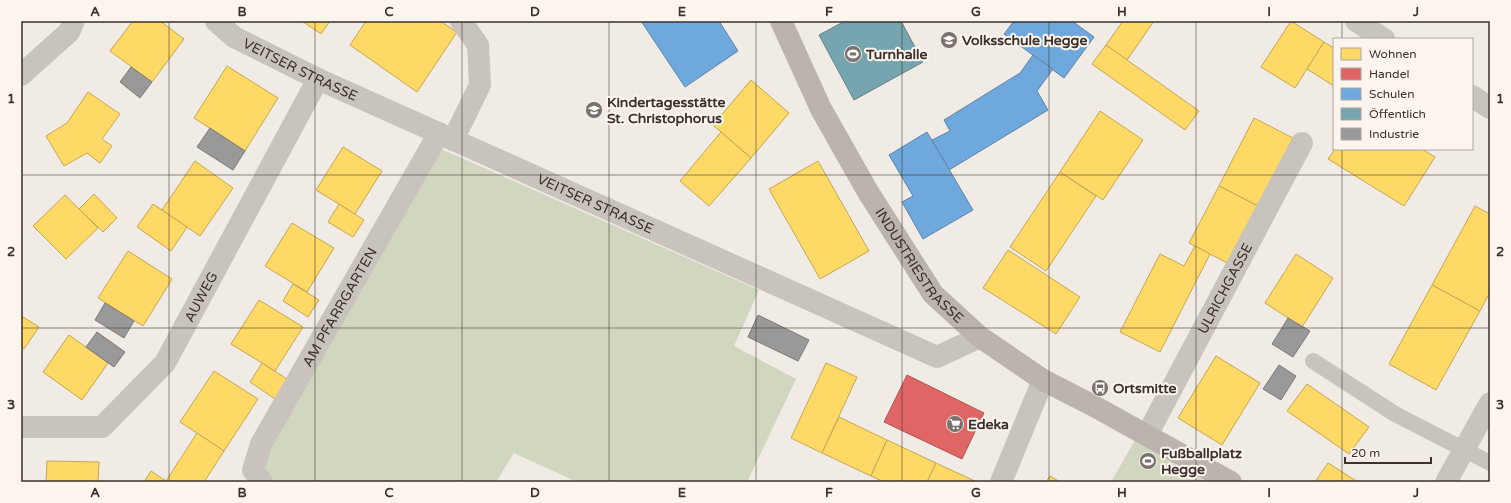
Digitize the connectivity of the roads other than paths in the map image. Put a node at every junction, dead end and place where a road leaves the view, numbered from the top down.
1 (74, 21) edge
2 (216, 21) edge
3 (461, 21) edge
4 (781, 21) edge
5 (1356, 21) edge
6 (1382, 38) edge
7 (21, 75) edge
8 (318, 80) junction
9 (1473, 97) edge
10 (1490, 108) edge
11 (446, 136) junction
12 (1302, 143) dead end
13 (980, 337) junction
14 (1313, 361) dead end
15 (1043, 380) junction
16 (1490, 403) edge
17 (21, 427) edge
18 (1148, 435) junction
19 (1464, 449) junction
20 (1490, 463) edge
21 (262, 482) edge
22 (1001, 482) edge
23 (1231, 482) edge
24 (1446, 482) edge

1 - 7 street
2 - 8 street, VEITSER STRASSE
3 - 11 street
4 - 13 street, INDUSTRIESTRASSE
5 - 6 street
8 - 11 street, VEITSER STRASSE
8 - 17 street, AUWEG
9 - 10 street
11 - 13 street, VEITSER STRASSE
11 - 21 street, AM PFARRGARTEN
12 - 18 street, ULRICHGASSE
13 - 15 street, INDUSTRIESTRASSE
14 - 19 lane
15 - 18 street, INDUSTRIESTRASSE
15 - 22 street
16 - 19 street
18 - 23 street, INDUSTRIESTRASSE
19 - 20 lane
19 - 24 street

